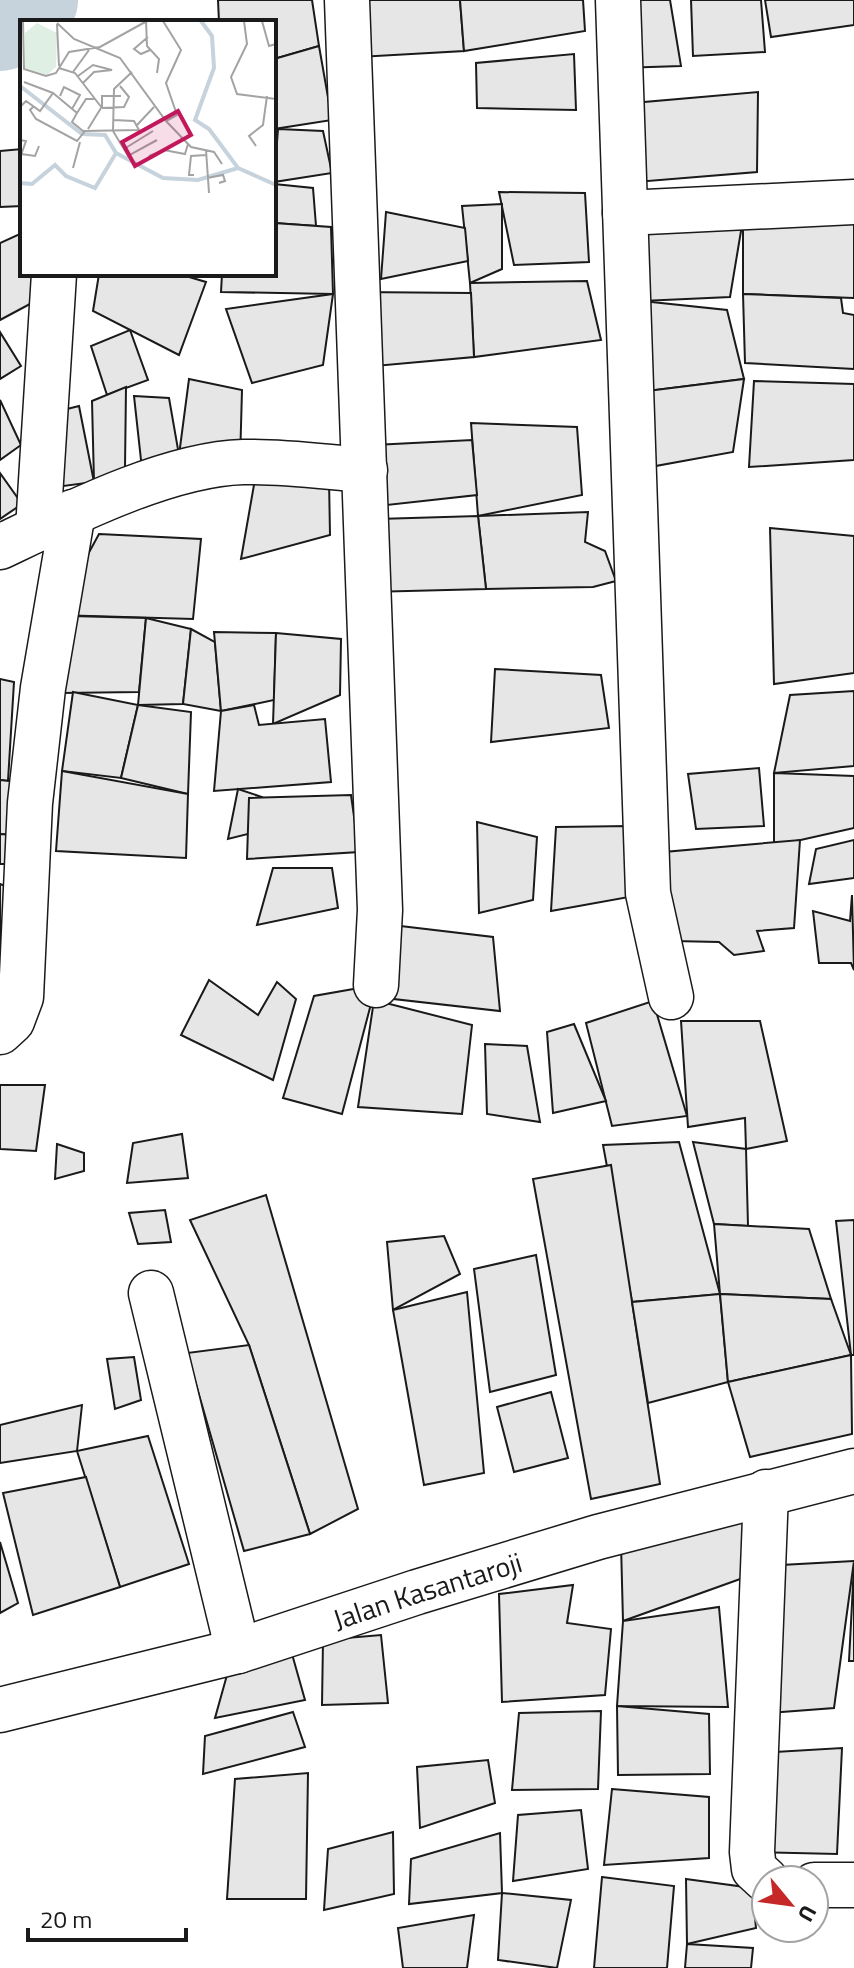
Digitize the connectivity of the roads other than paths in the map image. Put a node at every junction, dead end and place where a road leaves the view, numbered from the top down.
1 (347, 0) edge
2 (618, 0) edge
3 (854, 202) edge
4 (625, 213) junction
5 (54, 276) edge
6 (365, 470) junction
7 (37, 529) edge
8 (376, 985) dead end
9 (671, 997) dead end
10 (0, 1032) edge
11 (151, 1293) dead end
12 (854, 1471) edge
13 (766, 1492) junction
14 (238, 1651) junction
15 (0, 1710) edge
16 (753, 1864) edge
17 (830, 1885) edge
18 (854, 1885) edge

1 - 6 street
2 - 4 street
3 - 4 street
4 - 9 street
5 - 7 street
6 - 7 street
6 - 8 street
7 - 10 street
11 - 14 street
12 - 13 street, Jalan Kasantaroji
13 - 14 street, Jalan Kasantaroji
13 - 16 street
14 - 15 street, Jalan Kasantaroji
17 - 18 street

